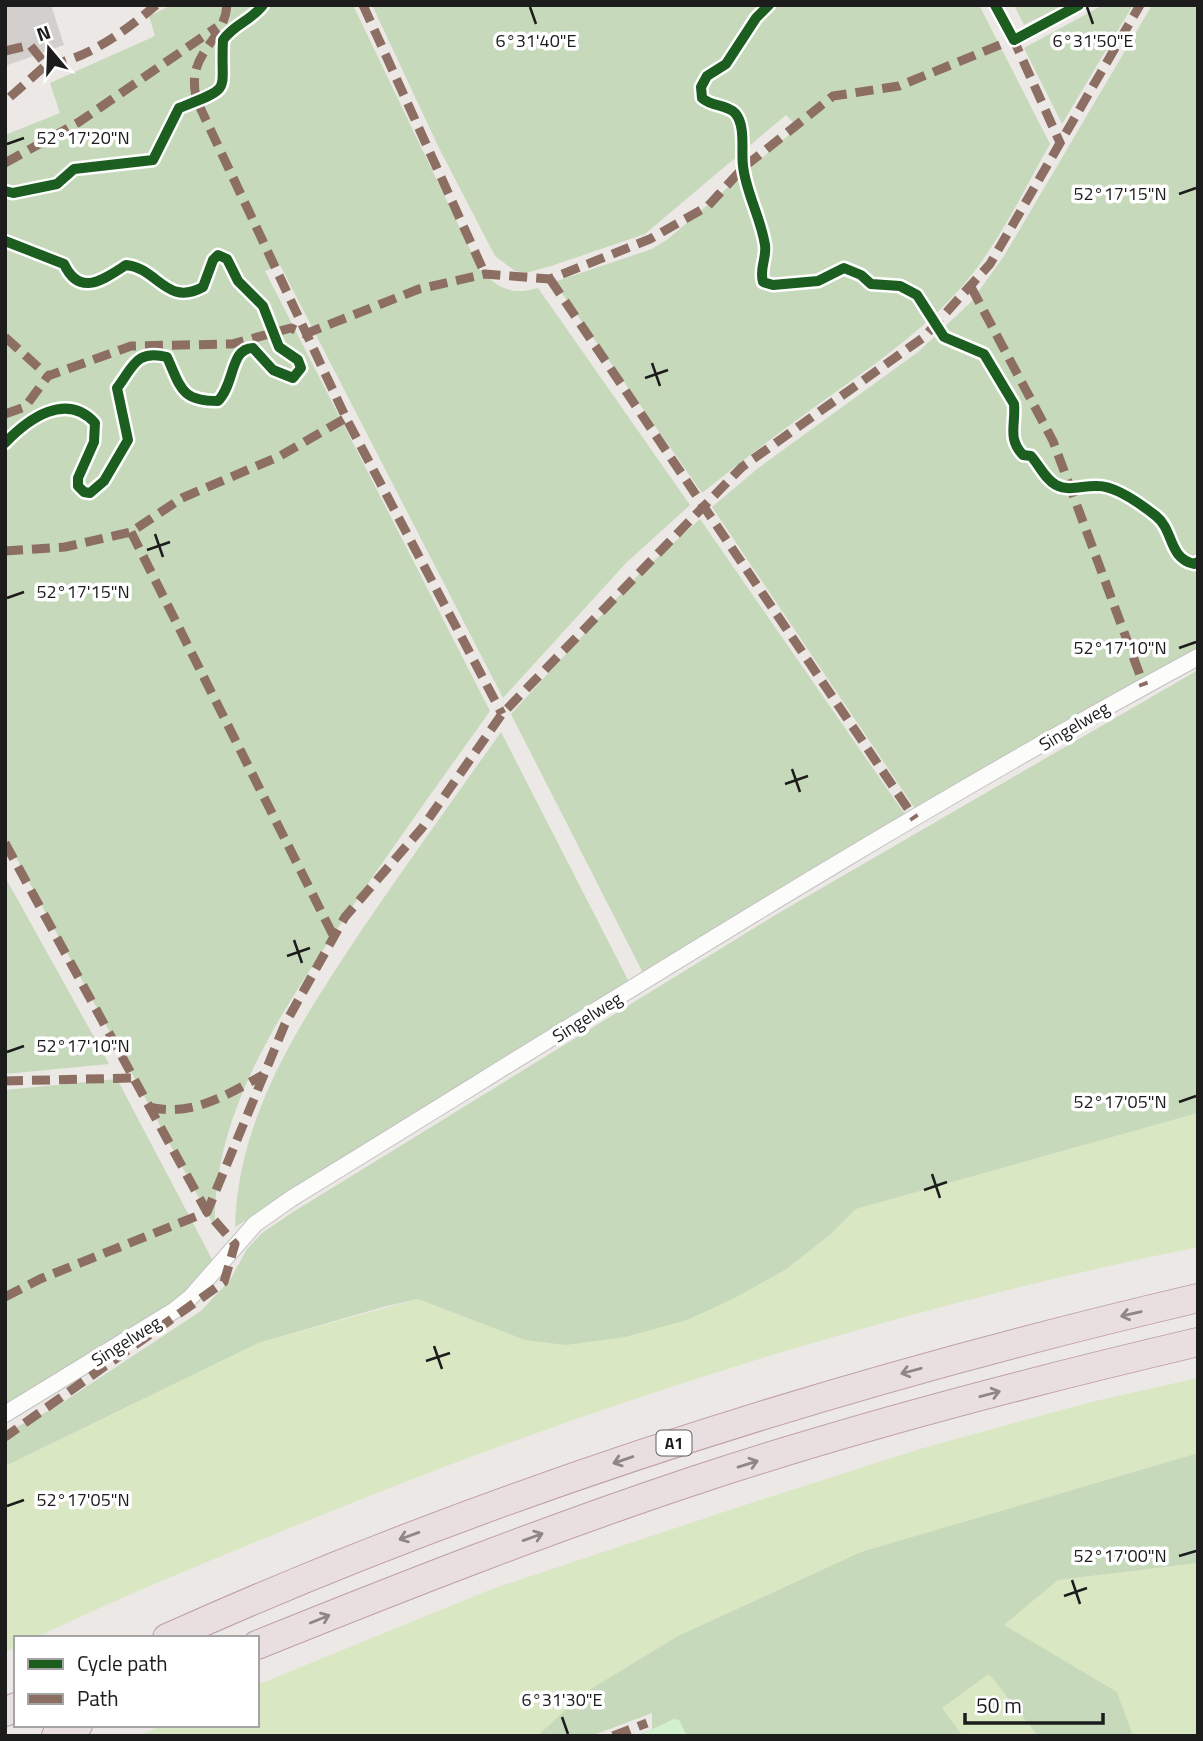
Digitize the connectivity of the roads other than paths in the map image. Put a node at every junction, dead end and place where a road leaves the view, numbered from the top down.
1 (1198, 657) edge
2 (1198, 1298) edge
3 (1198, 1342) edge
4 (5, 1414) edge
5 (172, 1636) edge
6 (259, 1644) edge
7 (74, 1727) edge
8 (56, 1736) edge

1 - 4 street, Singelweg
2 -> 5 highway, A1
6 -> 3 highway, A1
7 - 8 highway

